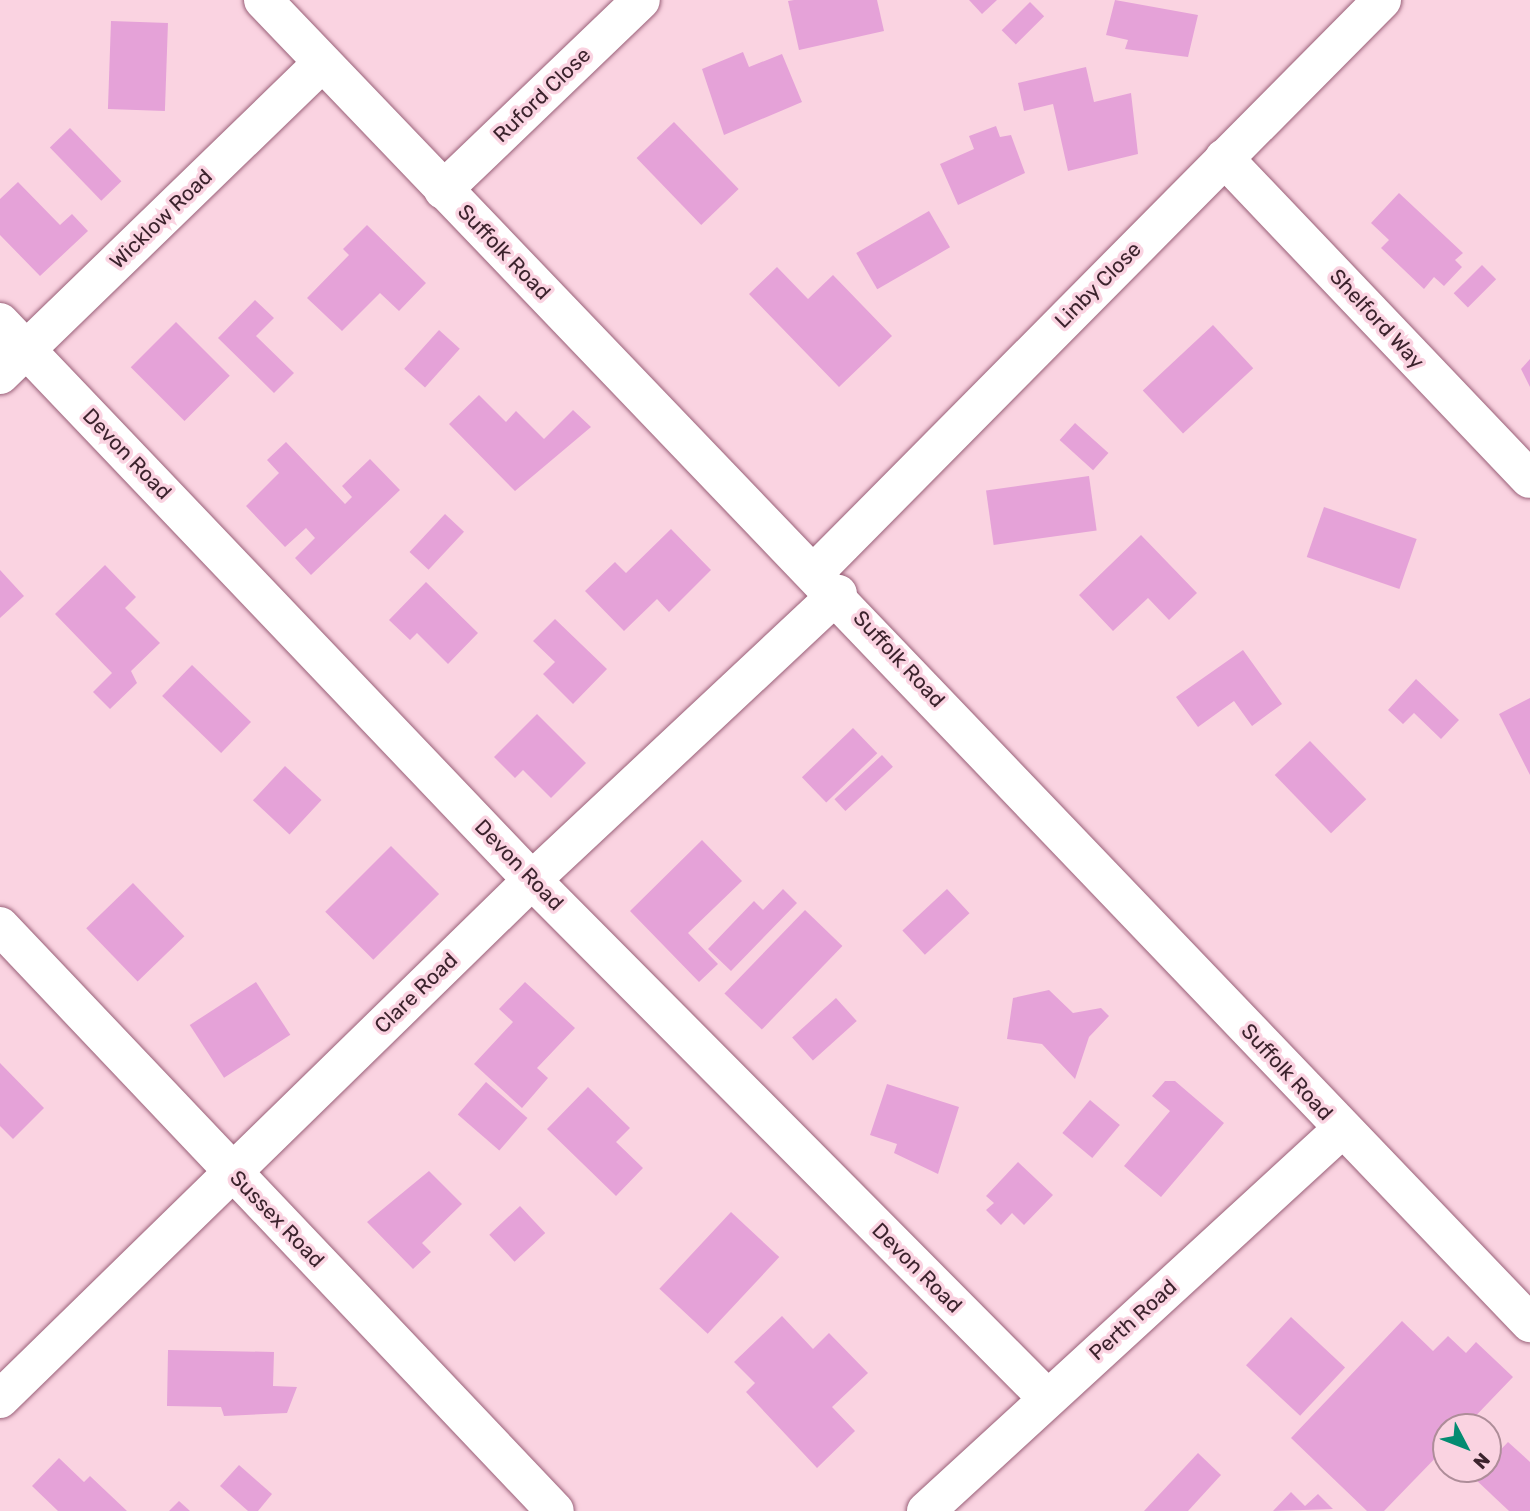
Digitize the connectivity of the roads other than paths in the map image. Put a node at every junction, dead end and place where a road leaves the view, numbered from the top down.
1 (263, 0) edge
2 (642, 0) edge
3 (1382, 0) edge
4 (322, 63) junction
5 (1224, 158) junction
6 (443, 190) junction
7 (0, 322) edge
8 (13, 362) edge
9 (1530, 480) edge
10 (827, 582) junction
11 (532, 880) junction
12 (0, 926) edge
13 (1341, 1130) junction
14 (233, 1173) junction
15 (1530, 1323) edge
16 (1046, 1398) junction
17 (0, 1399) edge
18 (555, 1511) edge
19 (926, 1511) edge

1 - 4 street, Suffolk Road
2 - 6 street, Ruford Close
3 - 5 street, Linby Close
4 - 6 street, Suffolk Road
4 - 8 street, Wicklow Road
5 - 9 street, Shelford Way
5 - 10 street, Linby Close
6 - 10 street, Suffolk Road
7 - 8 street, Devon Road
8 - 11 street, Devon Road
10 - 11 street, Clare Road
10 - 13 street, Suffolk Road
11 - 14 street, Clare Road
11 - 16 street, Devon Road
12 - 14 street, Sussex Road
13 - 15 street, Suffolk Road
13 - 16 street, Perth Road
14 - 17 street, Clare Road
14 - 18 street, Sussex Road
16 - 19 street, Perth Road

